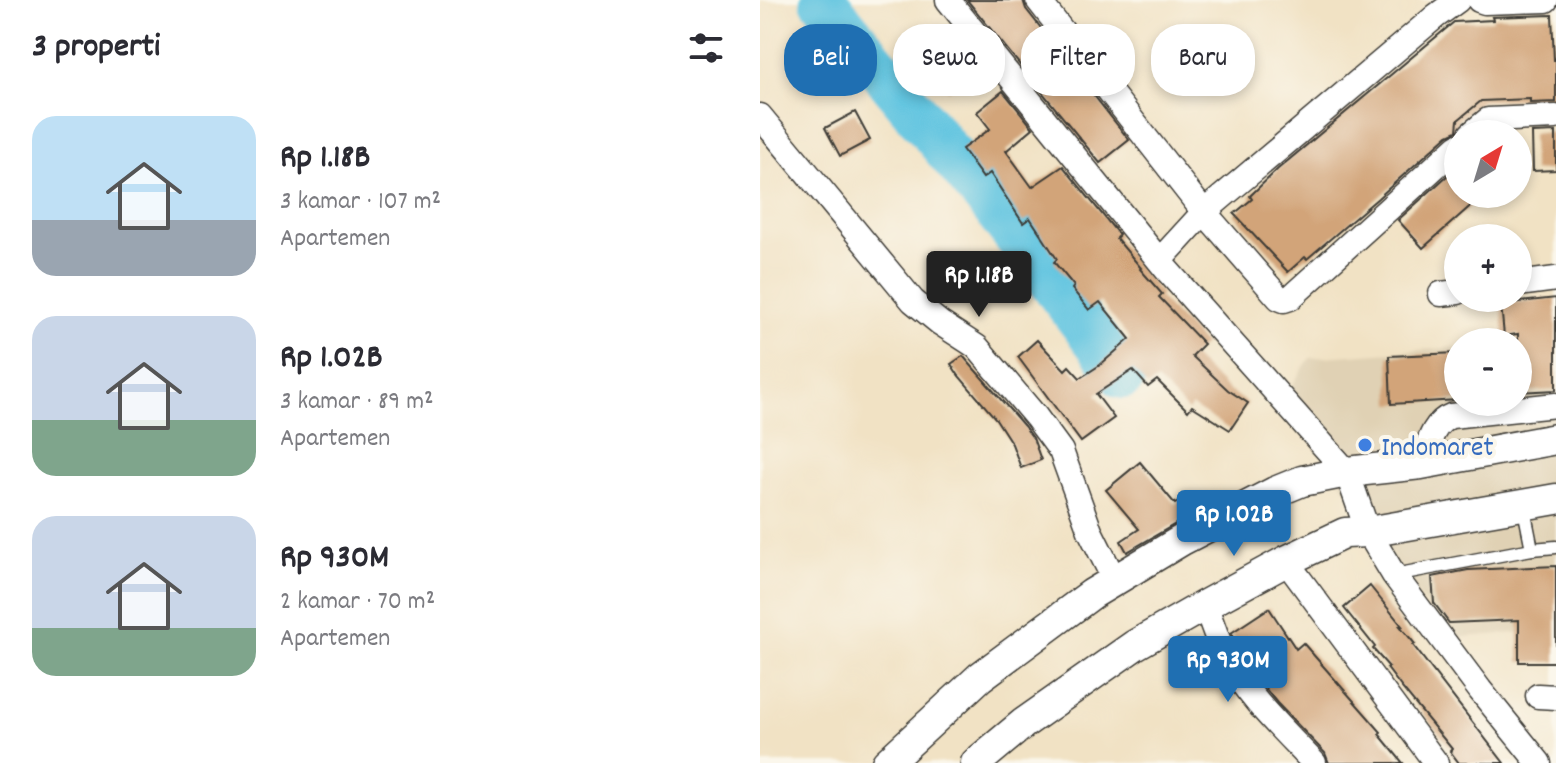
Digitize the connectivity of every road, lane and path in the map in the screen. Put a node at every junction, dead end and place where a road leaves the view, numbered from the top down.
1 (948, 0) edge
2 (1038, 0) edge
3 (1458, 0) edge
4 (1479, 0) edge
5 (1546, 0) edge
6 (760, 116) edge
7 (1556, 117) edge
8 (1488, 120) edge
9 (1444, 159) edge
10 (1204, 212) junction
11 (1160, 260) junction
12 (1556, 279) edge
13 (1532, 282) edge
14 (1554, 405) edge
15 (1552, 439) edge
16 (1421, 464) junction
17 (1347, 472) junction
18 (1556, 499) edge
19 (1523, 504) junction
20 (1368, 532) junction
21 (1556, 547) edge
22 (1532, 549) junction
23 (1286, 561) junction
24 (1394, 575) junction
25 (1114, 579) junction
26 (1205, 605) junction
27 (887, 763) edge
28 (976, 763) edge
29 (1314, 763) edge
30 (1436, 763) edge
31 (1539, 763) edge

1 - 11 street
2 - 10 street
3 - 10 street
4 - 5 street
6 - 25 street
7 - 8 street
9 - 10 street
10 - 11 street
11 - 17 street
12 - 13 street
14 - 15 street
14 - 16 street
15 - 16 street
16 - 17 street
17 - 20 street
17 - 25 street
18 - 19 street
19 - 20 street
19 - 22 lane
20 - 23 street
20 - 24 street
21 - 22 lane
22 - 24 lane
23 - 26 street
23 - 30 street
24 - 31 street
25 - 27 street
26 - 28 street
26 - 29 street

